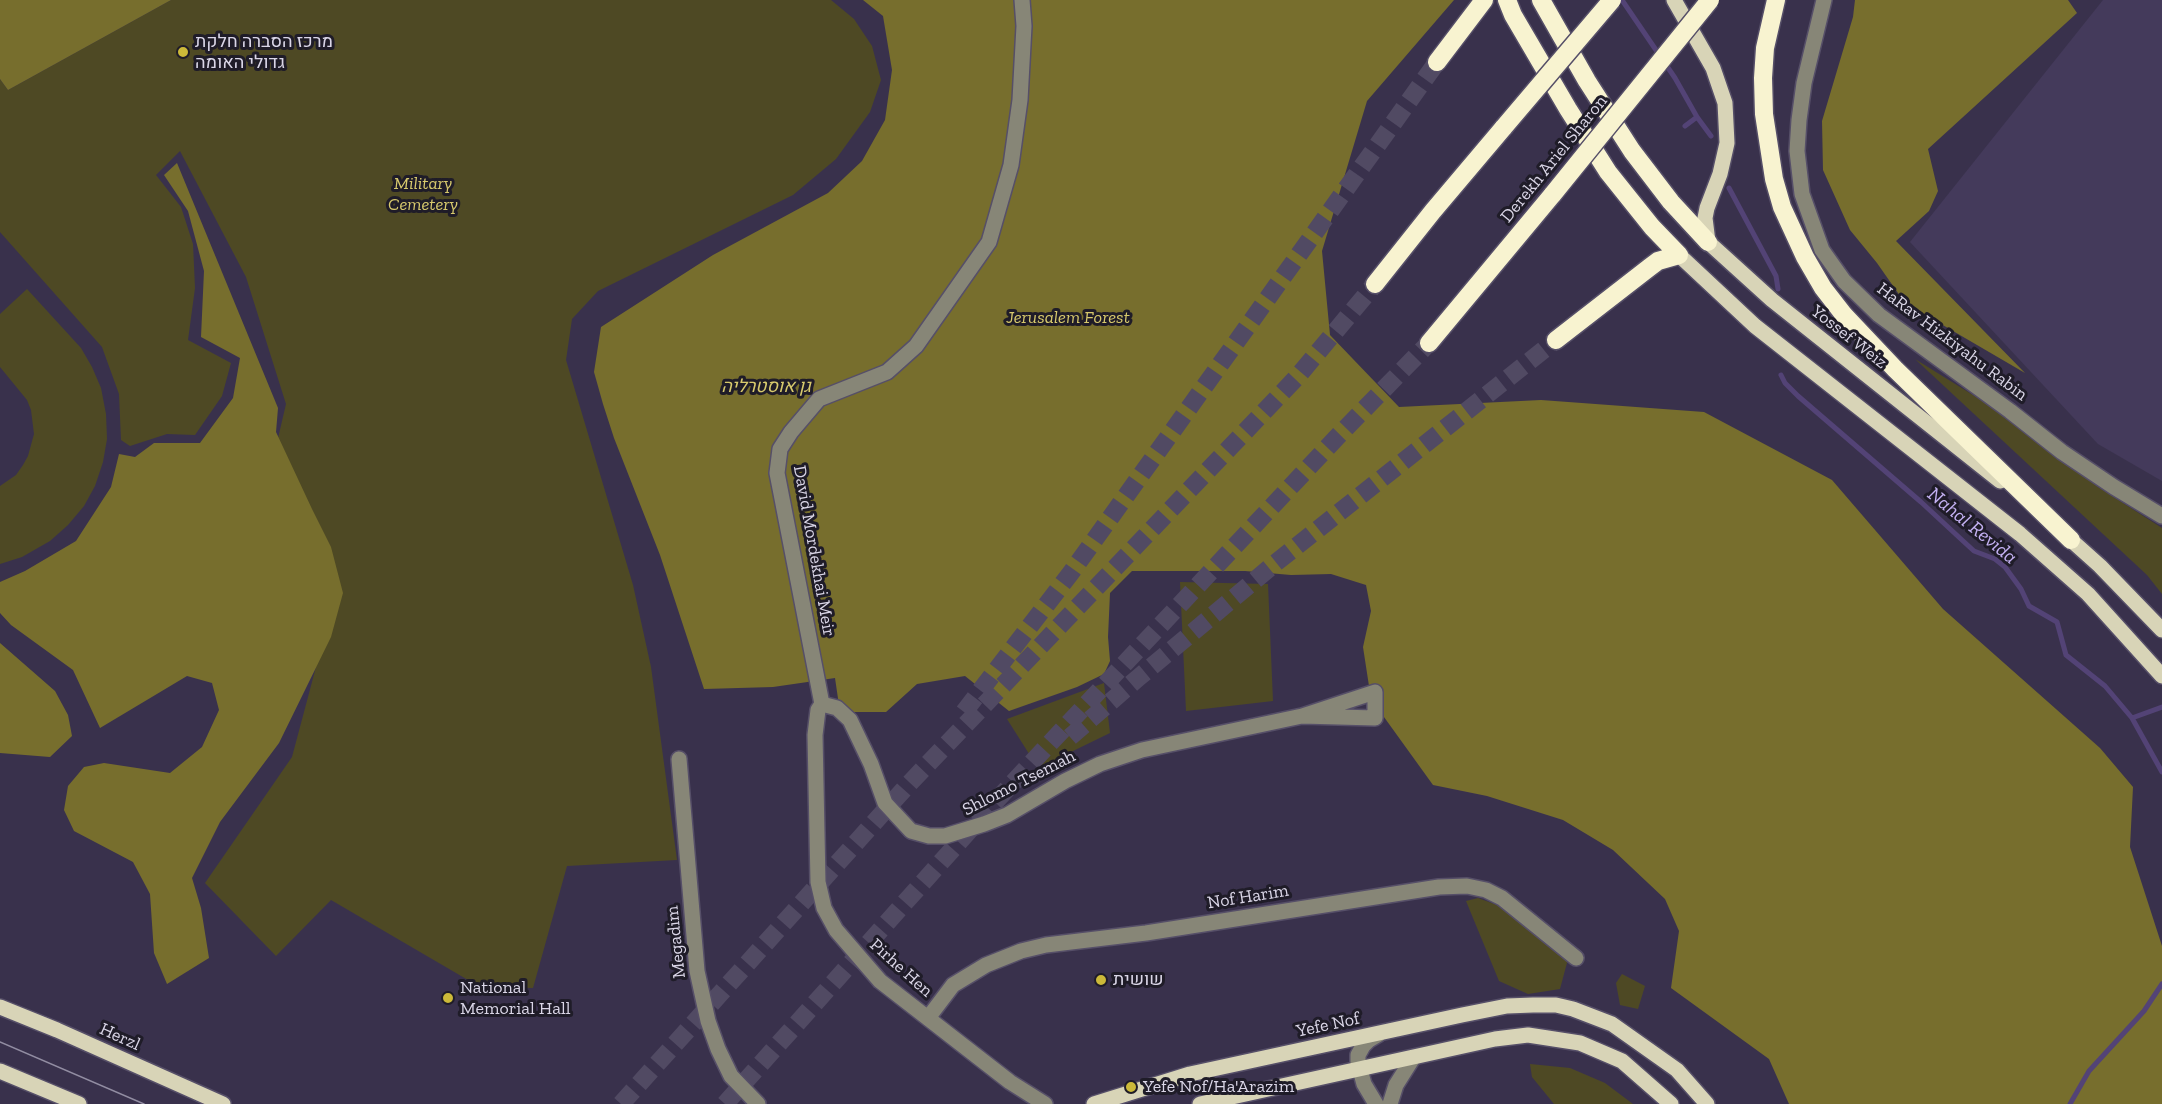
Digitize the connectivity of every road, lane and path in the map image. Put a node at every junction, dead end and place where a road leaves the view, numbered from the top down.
1 (1022, 0) edge
2 (1484, 0) edge
3 (1507, 0) edge
4 (1541, 0) edge
5 (1612, 0) edge
6 (1674, 0) edge
7 (1710, 0) edge
8 (1776, 0) edge
9 (1824, 0) edge
10 (1437, 62) tunnel mouth
11 (1708, 242) junction
12 (1679, 255) junction
13 (1376, 284) tunnel mouth
14 (1556, 340) tunnel mouth
15 (1429, 343) tunnel mouth
16 (2162, 516) edge
17 (2071, 540) junction
18 (2162, 630) edge
19 (2162, 676) edge
20 (822, 704) junction
21 (1302, 716) dead end
22 (680, 759) dead end
23 (1576, 958) dead end
24 (0, 1007) edge
25 (928, 1018) junction
26 (1379, 1034) junction
27 (1413, 1058) junction
28 (1359, 1070) junction
29 (0, 1071) edge
30 (80, 1104) edge
31 (223, 1104) edge
32 (758, 1104) edge
33 (1045, 1104) edge
34 (1094, 1104) edge
35 (1200, 1104) edge
36 (1376, 1104) edge
37 (1390, 1104) edge
38 (1671, 1104) edge
39 (1707, 1104) edge

1 - 20 street, David Mordekhai Meir
2 - 10 highway
3 - 12 highway
4 - 11 highway
5 - 13 highway, bridge
6 - 11 main road
7 - 15 highway, Derekh Ariel Sharon, bridge
8 - 17 highway
9 - 16 street, HaRav Hizkiyahu Rabin
11 - 17 main road, Yossef Weiz
12 - 14 highway
12 - 19 main road
17 - 18 main road, Yossef Weiz
20 - 21 street, Shlomo Tsemah
20 - 25 street, Pirhe Hen
22 - 32 street, Megadim
23 - 25 street, Nof Harim
24 - 31 main road, Herzl
25 - 33 street, Pirhe Hen
26 - 28 street
26 - 34 main road, Yefe Nof
26 - 39 main road, Yefe Nof
27 - 28 main road
27 - 37 street
27 - 38 main road
28 - 35 main road
28 - 36 street
29 - 30 main road

